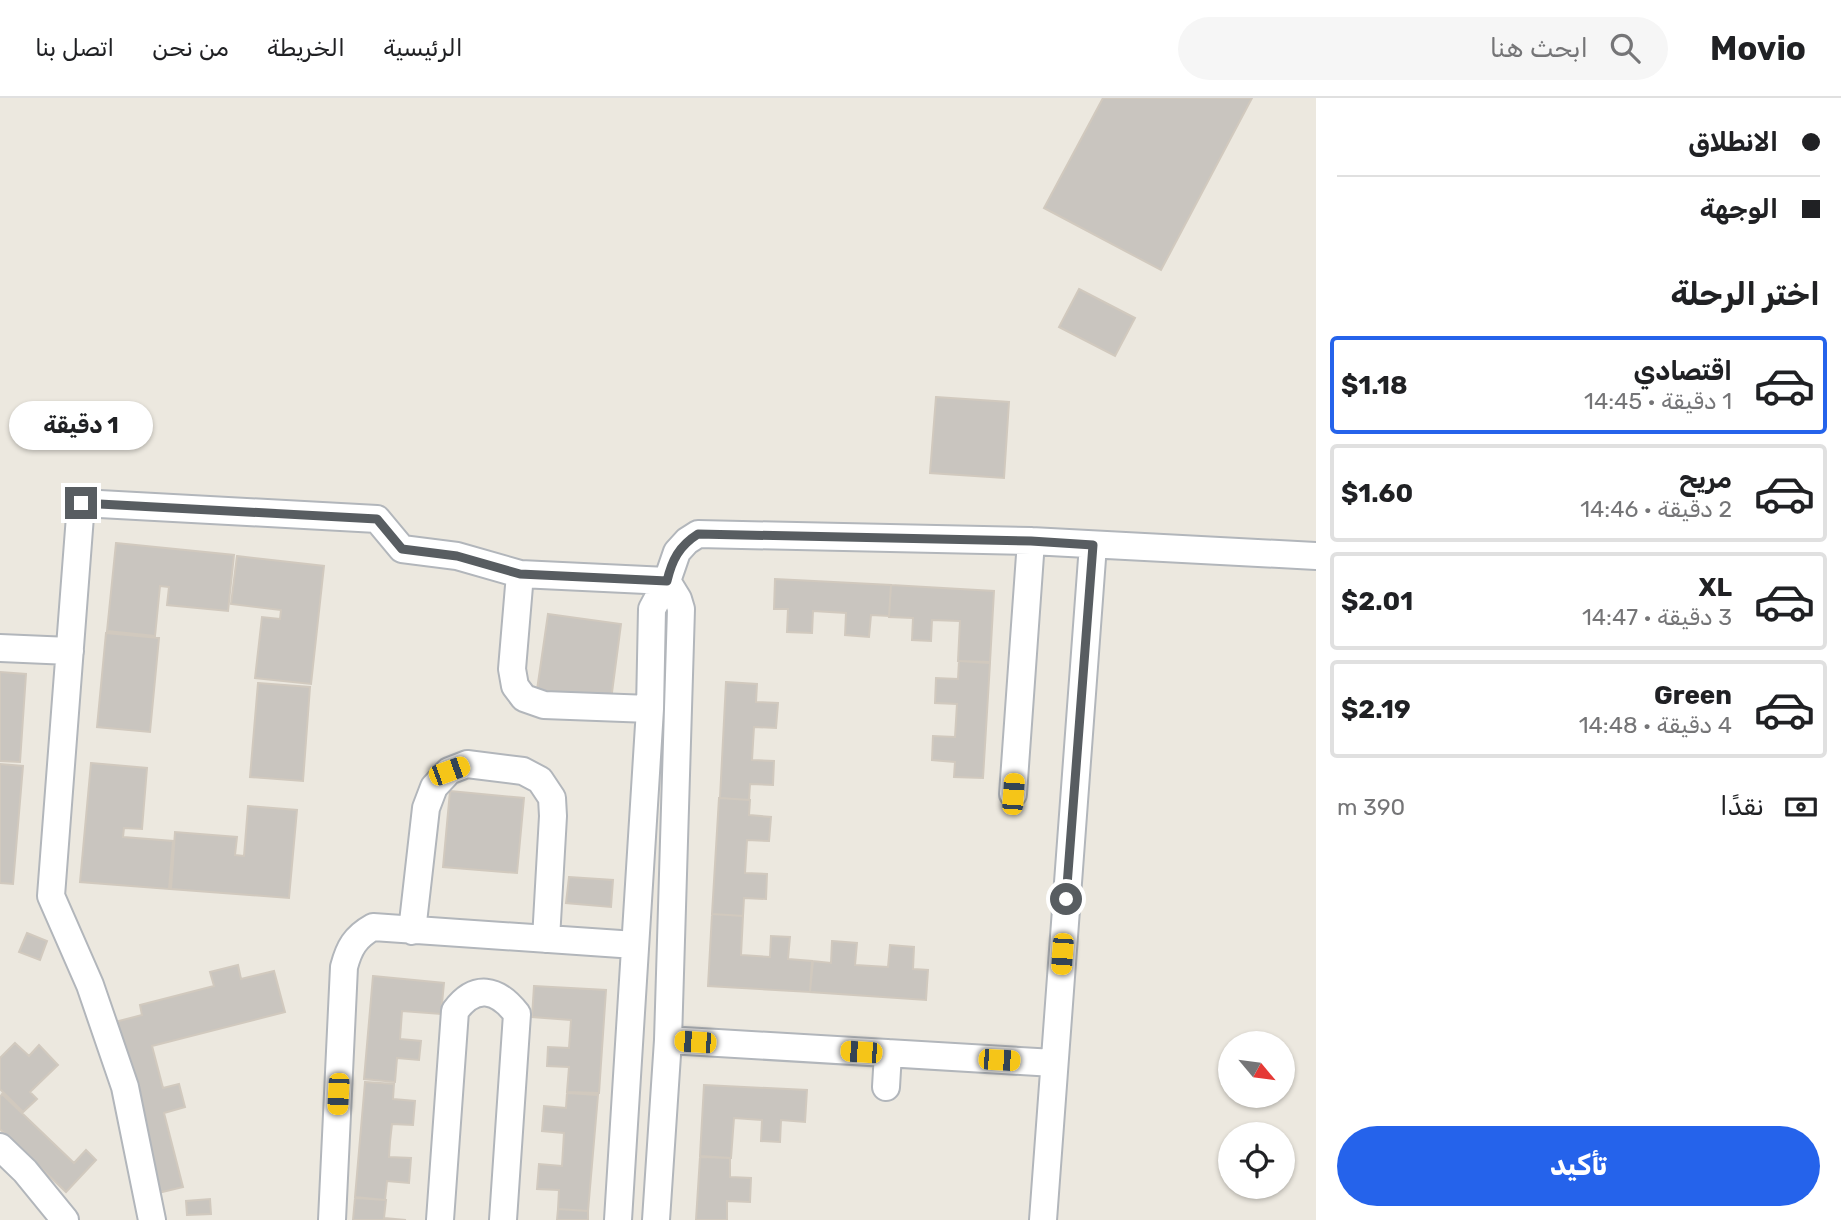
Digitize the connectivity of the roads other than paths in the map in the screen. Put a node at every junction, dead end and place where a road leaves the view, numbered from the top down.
1 (1031, 541) junction
2 (1093, 545) junction
3 (1316, 556) edge
4 (520, 574) junction
5 (667, 581) junction
6 (0, 648) edge
7 (70, 651) junction
8 (650, 709) junction
9 (1013, 794) dead end
10 (412, 930) junction
11 (546, 939) junction
12 (635, 945) junction
13 (668, 1040) junction
14 (888, 1054) junction
15 (1054, 1063) junction
16 (886, 1087) dead end
17 (0, 1147) edge
18 (65, 1220) edge
19 (152, 1220) edge
20 (332, 1220) edge
21 (440, 1220) edge
22 (503, 1220) edge
23 (618, 1220) edge
24 (656, 1220) edge
25 (1043, 1220) edge

1 - 2 street
1 - 5 street
1 - 9 street
2 - 3 street
2 - 15 street
4 - 5 street
4 - 7 street
4 - 8 street
5 - 8 street
5 - 13 street
6 - 7 street
7 - 19 street
8 - 12 street
10 - 11 street
10 - 11 street
10 - 20 street
11 - 12 street
12 - 23 street
13 - 14 street
13 - 24 street
14 - 15 street
14 - 16 street
15 - 25 street
17 - 18 street
21 - 22 street

